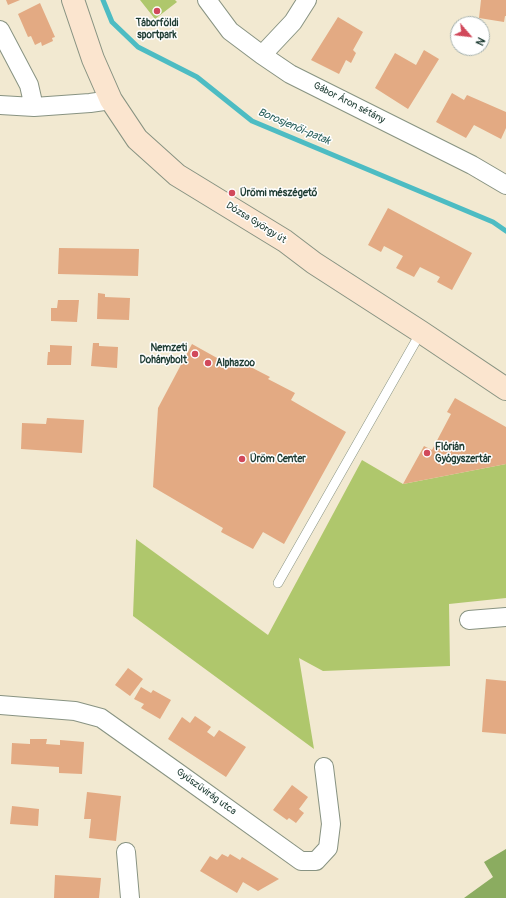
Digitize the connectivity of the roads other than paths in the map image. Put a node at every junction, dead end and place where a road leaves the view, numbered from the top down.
1 (73, 0) edge
2 (207, 0) edge
3 (307, 0) edge
4 (0, 30) edge
5 (262, 55) junction
6 (111, 100) junction
7 (0, 105) edge
8 (34, 107) junction
9 (506, 185) edge
10 (421, 332) junction
11 (506, 389) edge
12 (278, 583) dead end
13 (506, 617) edge
14 (469, 620) dead end
15 (0, 705) edge
16 (324, 767) dead end
17 (126, 852) dead end
18 (130, 898) edge

1 - 6 main road, Dózsa György út
2 - 5 street, Gábor Áron sétány
3 - 5 street
4 - 8 street
5 - 9 street, Gábor Áron sétány
6 - 8 street
6 - 10 main road, Dózsa György út
7 - 8 street
10 - 11 main road, Dózsa György út
10 - 12 lane
13 - 14 street
15 - 16 street, Gyűszűvirág utca
17 - 18 street

